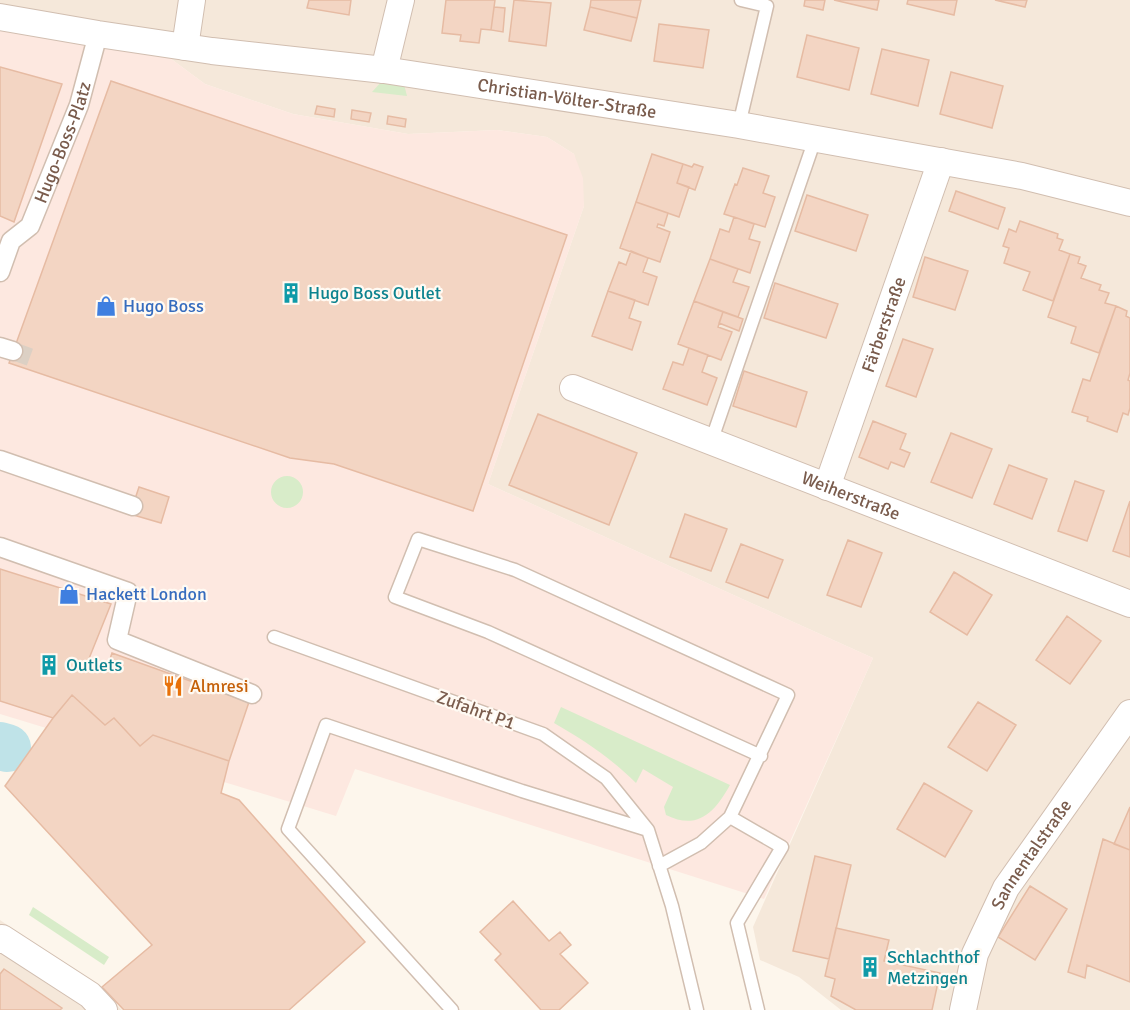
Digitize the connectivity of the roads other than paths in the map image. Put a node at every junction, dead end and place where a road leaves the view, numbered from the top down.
1 (192, 0) edge
2 (401, 0) edge
3 (741, 0) edge
4 (0, 17) edge
5 (98, 34) junction
6 (185, 47) junction
7 (384, 70) junction
8 (739, 125) junction
9 (815, 138) junction
10 (941, 160) junction
11 (1130, 203) edge
12 (5, 239) edge
13 (0, 272) edge
14 (573, 388) dead end
15 (711, 442) junction
16 (0, 460) edge
17 (827, 487) junction
18 (133, 506) dead end
19 (0, 547) edge
20 (1130, 604) edge
21 (274, 637) dead end
22 (252, 694) dead end
23 (1130, 713) edge
24 (760, 756) junction
25 (730, 817) junction
26 (648, 830) junction
27 (659, 866) junction
28 (1, 938) edge
29 (104, 1010) edge
30 (452, 1010) edge
31 (697, 1010) edge
32 (758, 1010) edge
33 (963, 1010) edge

1 - 6 street
2 - 7 street
3 - 8 lane
4 - 5 street, Christian-Völter-Straße
5 - 6 street, Christian-Völter-Straße
5 - 12 street, Hugo-Boss-Platz
6 - 7 street, Christian-Völter-Straße
7 - 8 street, Christian-Völter-Straße
8 - 9 street, Christian-Völter-Straße
9 - 10 street, Christian-Völter-Straße
9 - 15 lane
10 - 11 street, Christian-Völter-Straße
10 - 17 street, Färberstraße
12 - 13 street, Hugo-Boss-Platz
14 - 15 street, Weiherstraße
15 - 17 street, Weiherstraße
16 - 18 street
17 - 20 street, Weiherstraße
19 - 22 street
21 - 26 lane, Zufahrt P1
23 - 33 street, Sannentalstraße
24 - 24 lane
24 - 25 lane
25 - 27 lane
25 - 32 lane
26 - 27 lane
26 - 30 lane
27 - 31 lane
28 - 29 street

